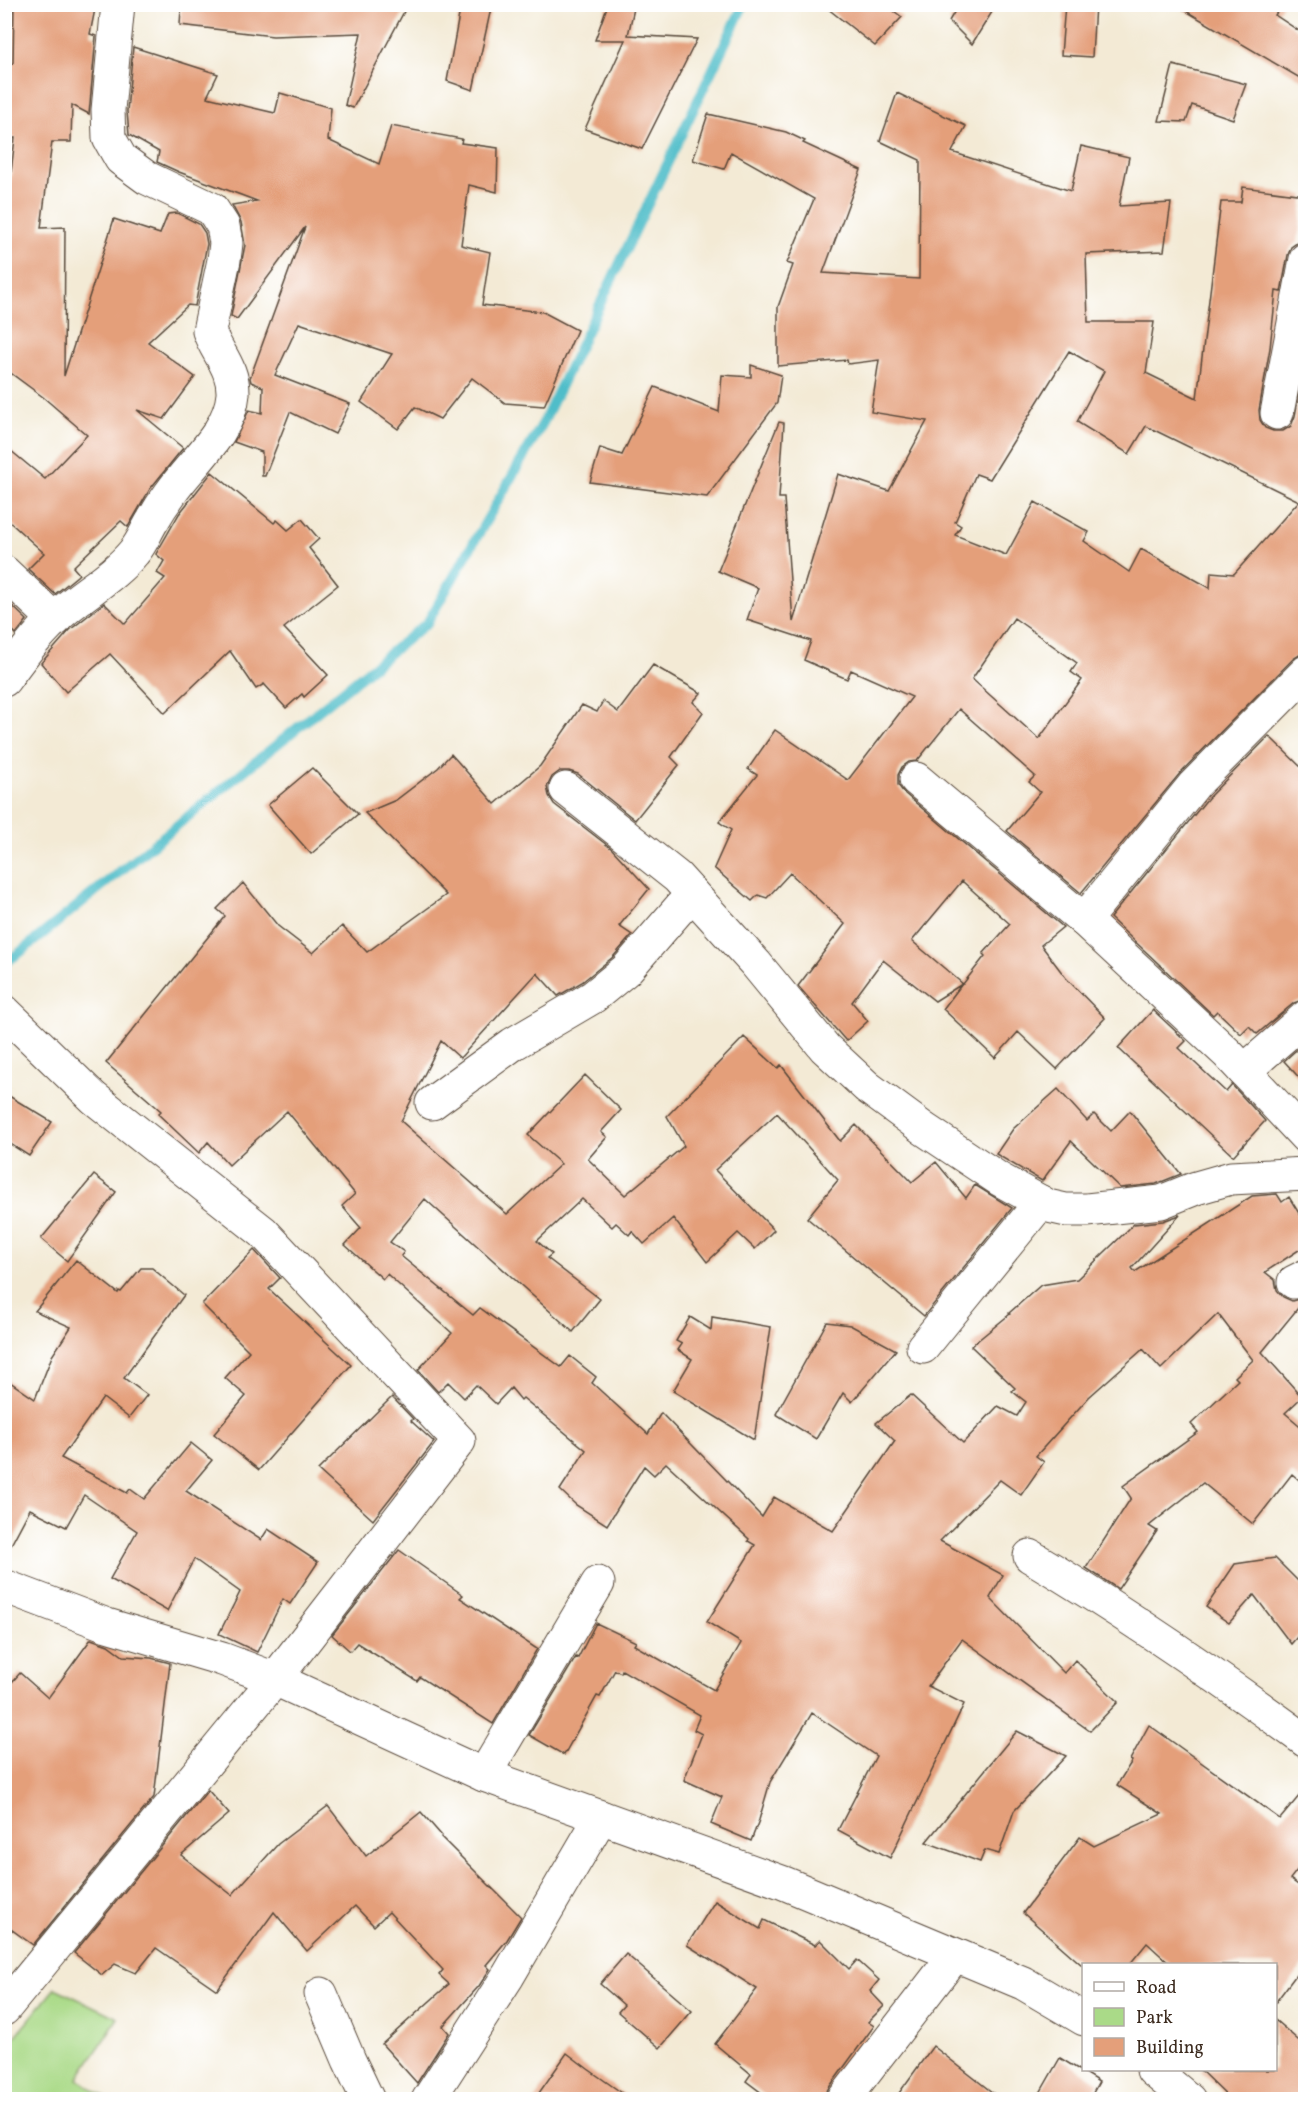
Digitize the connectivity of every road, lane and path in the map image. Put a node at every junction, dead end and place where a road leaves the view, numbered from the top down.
1 (118, 4) edge
2 (1305, 259) edge
3 (1277, 413) dead end
4 (4, 572) edge
5 (55, 620) junction
6 (1305, 672) edge
7 (4, 680) edge
8 (916, 778) dead end
9 (566, 789) dead end
10 (692, 894) junction
11 (1084, 920) junction
12 (4, 1011) edge
13 (1305, 1017) edge
14 (1244, 1071) junction
15 (432, 1103) dead end
16 (1305, 1137) edge
17 (1305, 1174) edge
18 (1041, 1202) junction
19 (923, 1347) dead end
20 (1030, 1556) dead end
21 (598, 1583) dead end
22 (4, 1586) edge
23 (275, 1679) junction
24 (1305, 1741) edge
25 (484, 1775) junction
26 (601, 1817) junction
27 (955, 1955) junction
28 (321, 1994) dead end
29 (4, 2009) edge
30 (1082, 2018) edge
31 (1154, 2071) edge
32 (368, 2100) edge
33 (428, 2100) edge
34 (843, 2100) edge
35 (1189, 2100) edge

1 - 5 street
2 - 3 street
4 - 5 street
5 - 7 street
6 - 11 street
8 - 11 street
9 - 10 street
10 - 15 street
10 - 18 street
11 - 14 street
12 - 23 street
13 - 14 street
14 - 16 street
17 - 18 street
18 - 19 street
20 - 24 street
21 - 25 street
22 - 23 street
23 - 25 street
23 - 29 street
25 - 26 street
26 - 27 street
26 - 33 street
27 - 30 street
27 - 34 street
28 - 32 street
31 - 35 street

